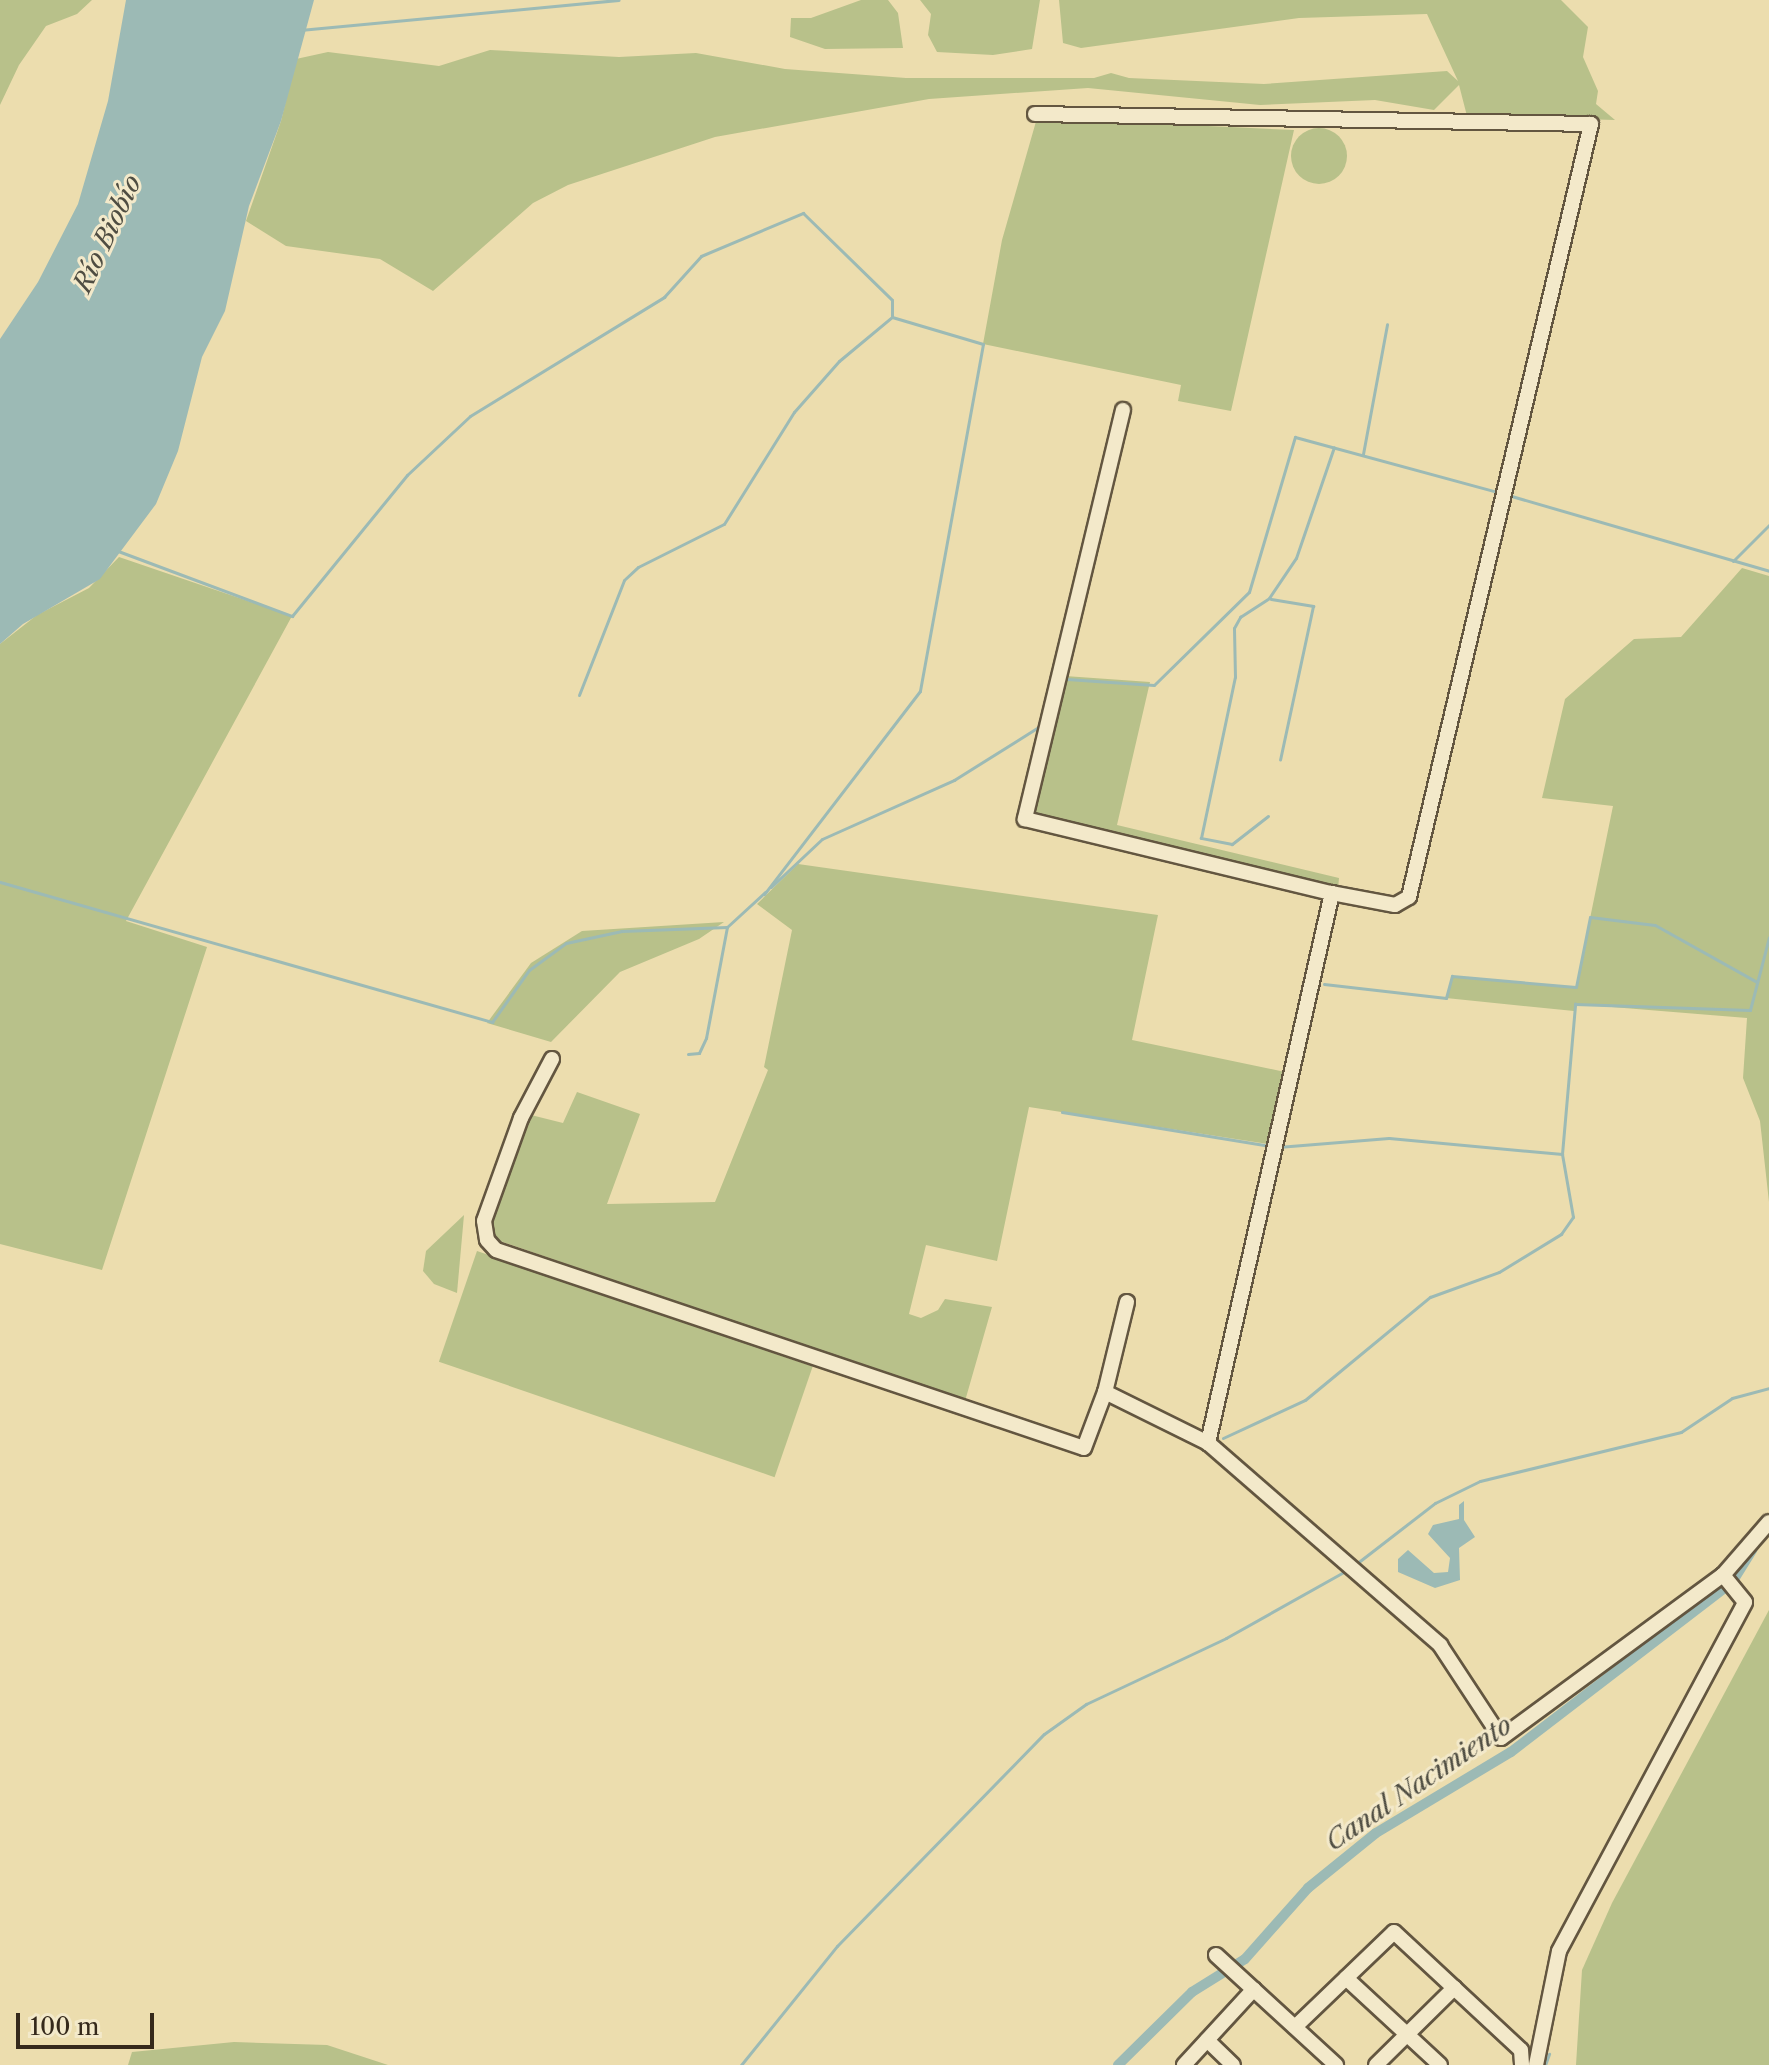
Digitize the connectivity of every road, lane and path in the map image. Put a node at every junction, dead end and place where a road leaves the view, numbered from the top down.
1 (1035, 114) dead end
2 (1123, 410) dead end
3 (1332, 893) junction
4 (552, 1059) dead end
5 (1127, 1302) dead end
6 (1105, 1392) junction
7 (1208, 1443) junction
8 (1769, 1522) edge
9 (1723, 1575) junction
10 (1216, 1955) dead end
11 (1346, 1978) junction
12 (1454, 1988) junction
13 (1254, 1989) junction
14 (1295, 2027) junction
15 (1406, 2034) junction
16 (1207, 2040) junction
17 (1521, 2058) edge
18 (1184, 2065) edge
19 (1233, 2065) edge
20 (1336, 2065) edge
21 (1376, 2065) edge
22 (1440, 2065) edge
23 (1536, 2065) edge

1 - 3 street
2 - 3 street
3 - 7 street
4 - 6 street
5 - 6 street
6 - 7 street
7 - 9 street
8 - 9 street
9 - 23 street
10 - 13 street
11 - 12 street
11 - 14 street
11 - 15 street
12 - 15 street
12 - 17 street
13 - 14 street
13 - 16 street
14 - 20 street
15 - 21 street
15 - 22 street
16 - 18 street
16 - 19 street

